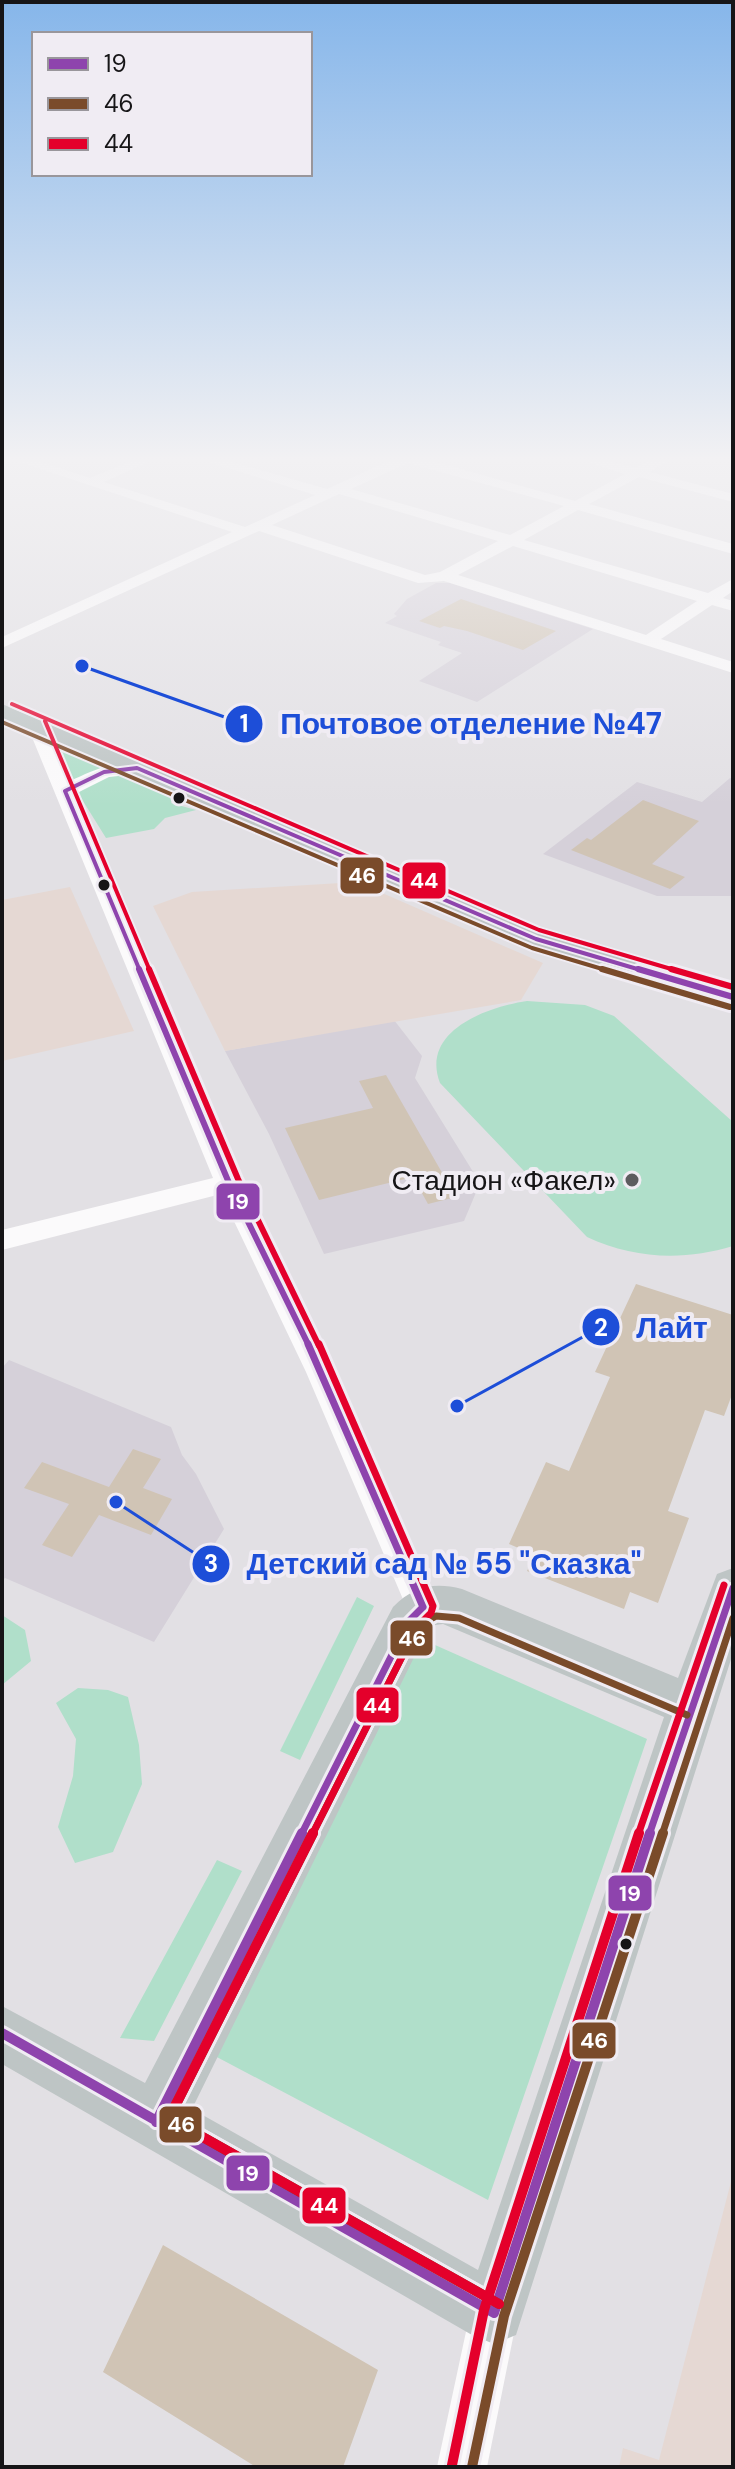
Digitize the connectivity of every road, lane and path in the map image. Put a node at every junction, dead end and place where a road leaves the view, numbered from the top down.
1 (153, 574) edge
2 (405, 574) edge
3 (448, 574) edge
4 (624, 574) edge
5 (445, 576) junction
6 (733, 584) edge
7 (710, 599) junction
8 (733, 606) edge
9 (649, 640) junction
10 (2, 643) edge
11 (733, 668) edge
12 (2, 711) edge
13 (36, 725) junction
14 (137, 768) junction
15 (65, 791) junction
16 (733, 997) edge
17 (229, 1183) junction
18 (2, 1240) edge
19 (733, 1588) edge
20 (423, 1607) junction
21 (691, 1706) junction
22 (2, 2033) edge
23 (156, 2122) junction
24 (494, 2313) junction
25 (462, 2467) edge

1 - 10 street
2 - 5 street
3 - 5 street
4 - 7 street
5 - 9 street
6 - 7 street
7 - 8 street
7 - 9 street
9 - 11 street
12 - 13 main road
13 - 14 main road
13 - 15 street
14 - 15 street
14 - 16 main road
15 - 17 street
17 - 18 street
17 - 20 street
19 - 21 main road
20 - 21 main road
20 - 23 main road
21 - 24 main road
22 - 23 main road
23 - 24 main road
24 - 25 street

